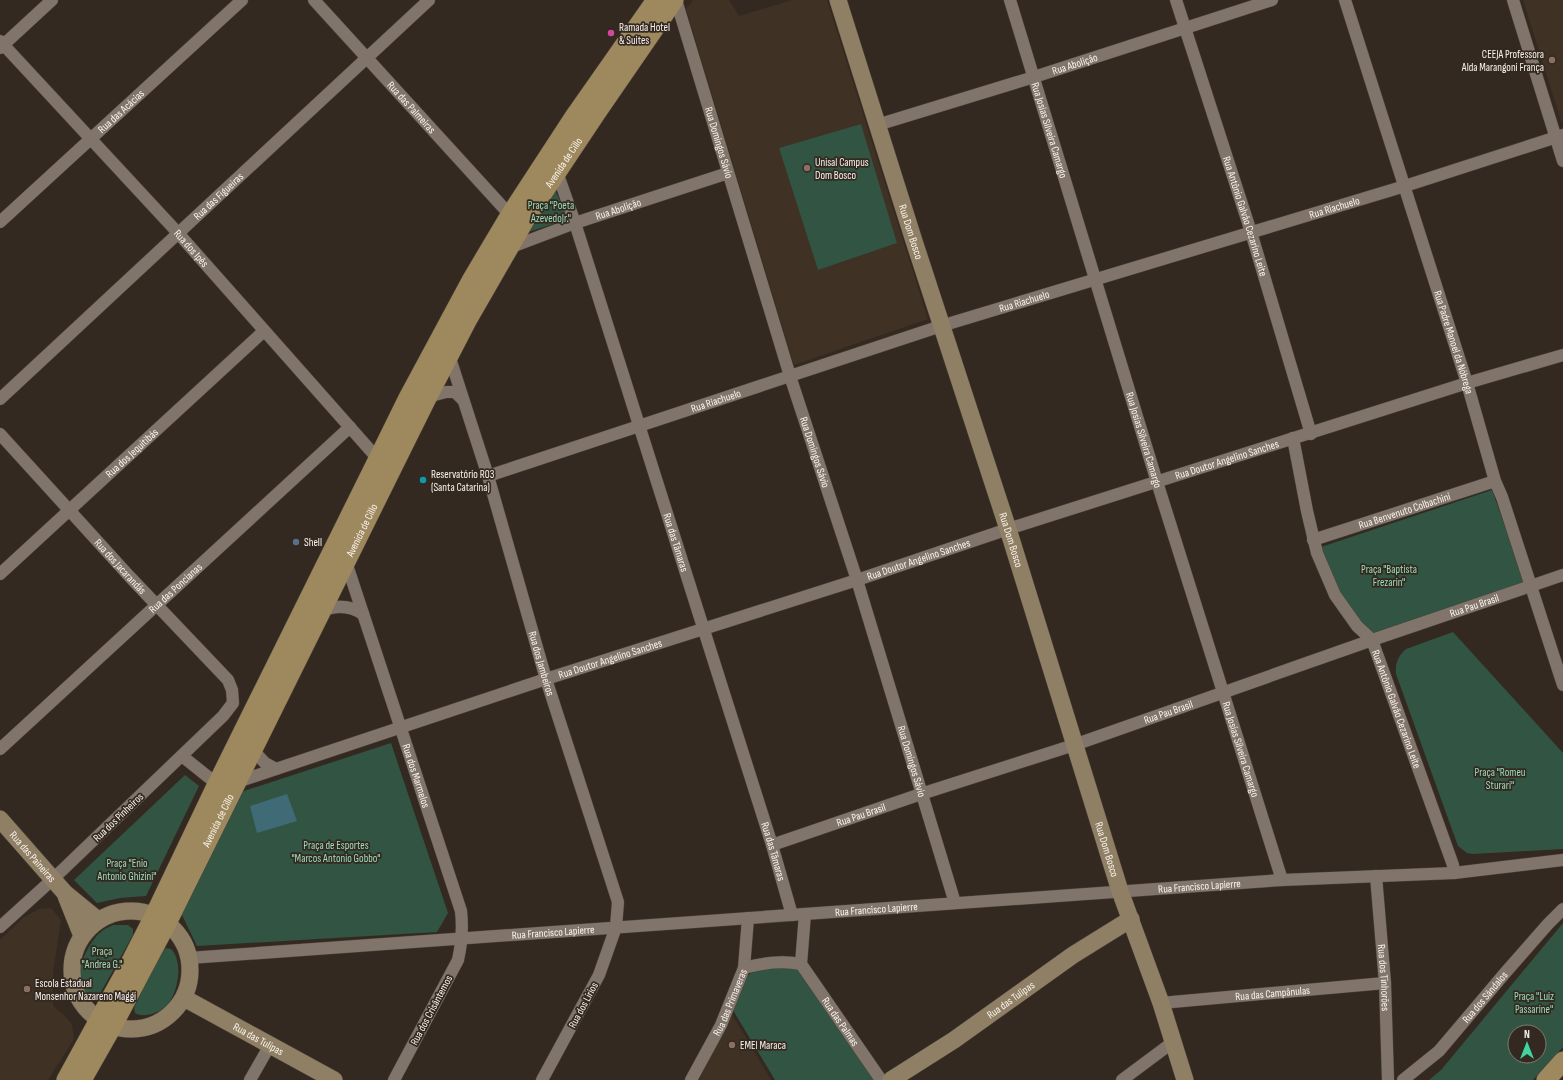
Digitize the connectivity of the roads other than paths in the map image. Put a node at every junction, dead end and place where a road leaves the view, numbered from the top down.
1 (52, 0) edge
2 (242, 0) edge
3 (314, 0) edge
4 (429, 0) edge
5 (656, 0) edge
6 (675, 0) edge
7 (838, 0) edge
8 (1010, 0) edge
9 (1176, 0) edge
10 (1272, 0) edge
11 (1345, 0) edge
12 (1513, 0) edge
13 (1185, 29) junction
14 (1, 44) edge
15 (366, 58) junction
16 (1034, 77) junction
17 (877, 125) junction
18 (1560, 136) edge
19 (90, 139) junction
20 (1563, 161) edge
21 (557, 172) junction
22 (728, 173) junction
23 (1405, 186) junction
24 (510, 215) junction
25 (0, 222) edge
26 (575, 223) junction
27 (1251, 232) junction
28 (178, 233) junction
29 (509, 248) junction
30 (1095, 279) junction
31 (941, 326) junction
32 (264, 331) junction
33 (449, 355) junction
34 (1563, 355) edge
35 (790, 376) junction
36 (1467, 383) junction
37 (427, 397) junction
38 (0, 399) edge
39 (463, 400) junction
40 (638, 426) junction
41 (350, 427) junction
42 (0, 434) edge
43 (1311, 434) junction
44 (1293, 438) junction
45 (378, 458) junction
46 (488, 476) junction
47 (1495, 481) junction
48 (1157, 482) junction
49 (69, 510) junction
50 (1008, 529) junction
51 (1313, 540) junction
52 (346, 562) junction
53 (0, 574) edge
54 (1563, 575) edge
55 (857, 580) junction
56 (1531, 586) junction
57 (156, 605) junction
58 (321, 611) junction
59 (363, 614) junction
60 (703, 628) junction
61 (1372, 640) junction
62 (546, 678) junction
63 (1563, 685) edge
64 (1223, 694) junction
65 (233, 703) joint
66 (401, 728) junction
67 (1074, 745) junction
68 (0, 749) edge
69 (252, 749) junction
70 (182, 756) junction
71 (276, 769) junction
72 (237, 782) junction
73 (217, 784) junction
74 (921, 794) junction
75 (0, 819) edge
76 (772, 845) junction
77 (1563, 860) edge
78 (1454, 873) junction
79 (1376, 876) junction
80 (53, 879) junction
81 (1282, 880) junction
82 (1120, 891) junction
83 (65, 894) junction
84 (955, 903) junction
85 (1563, 909) edge
86 (805, 914) junction
87 (792, 915) junction
88 (748, 918) junction
89 (160, 919) junction
90 (1131, 919) junction
91 (98, 920) junction
92 (0, 927) edge
93 (616, 927) junction
94 (82, 936) junction
95 (462, 938) junction
96 (189, 958) junction
97 (801, 964) junction
98 (744, 968) junction
99 (1385, 983) junction
100 (184, 998) junction
101 (1161, 1002) junction
102 (106, 1024) junction
103 (1173, 1042) junction
104 (270, 1044) junction
105 (1563, 1061) edge
106 (692, 1079) edge
107 (66, 1080) edge
108 (82, 1080) edge
109 (250, 1080) edge
110 (334, 1080) edge
111 (394, 1080) edge
112 (542, 1080) edge
113 (881, 1080) edge
114 (891, 1080) edge
115 (1122, 1080) edge
116 (1185, 1080) edge
117 (1388, 1080) edge
118 (1403, 1080) edge
119 (1546, 1080) edge

1 - 14 street
2 - 19 street, Rua das Acácias
3 - 15 street, Rua das Palmeiras
4 - 15 street, Rua das Figueiras
5 - 24 main road, Avenida de Cillo
6 - 21 main road, Avenida de Cillo
6 - 22 street, Rua Domingos Sávio
7 - 17 main road, Rua Dom Bosco
8 - 16 street, Rua Josias Silveira Camargo
9 - 13 street, Rua Antônio Galvão Cezarino Leite
10 - 13 street, Rua Abolição
11 - 23 street, Rua Padre Manoel da Nóbrega
12 - 18 street
13 - 16 street, Rua Abolição
13 - 27 street, Rua Antônio Galvão Cezarino Leite
14 - 19 street, Rua dos Ipês
15 - 24 street, Rua das Palmeiras
15 - 28 street, Rua das Figueiras
16 - 17 street, Rua Abolição
16 - 30 street, Rua Josias Silveira Camargo
17 - 31 main road, Rua Dom Bosco
18 - 20 street
18 - 23 street, Rua Riachuelo
19 - 25 street, Rua das Acácias
19 - 28 street, Rua dos Ipês
21 - 26 street, Rua das Tâmaras
21 - 29 main road, Avenida de Cillo
22 - 26 street, Rua Abolição
22 - 35 street, Rua Domingos Sávio
23 - 27 street, Rua Riachuelo
23 - 36 street, Rua Padre Manoel da Nóbrega
24 - 45 main road, Avenida de Cillo
26 - 29 street, Rua Abolição
26 - 40 street, Rua das Tâmaras
27 - 30 street, Rua Riachuelo
27 - 43 street, Rua Antônio Galvão Cezarino Leite
28 - 32 street, Rua dos Ipês
28 - 38 street, Rua das Figueiras
29 - 33 main road, Avenida de Cillo
30 - 31 street, Rua Riachuelo
30 - 48 street, Rua Josias Silveira Camargo
31 - 35 street, Rua Riachuelo
31 - 50 main road, Rua Dom Bosco
32 - 41 street, Rua dos Ipês
32 - 49 street, Rua dos Jequitibás
33 - 37 main road, Avenida de Cillo
33 - 39 street, Rua dos Jambeiros
34 - 36 street, Rua Doutor Angelino Sanches
35 - 40 street, Rua Riachuelo
35 - 55 street, Rua Domingos Sávio
36 - 43 street, Rua Doutor Angelino Sanches
36 - 47 street, Rua Padre Manoel da Nóbrega
37 - 39 street
37 - 52 main road, Avenida de Cillo
39 - 46 street, Rua dos Jambeiros
40 - 46 street, Rua Riachuelo
40 - 60 street, Rua das Tâmaras
41 - 45 street, Rua dos Ipês
41 - 57 street, Rua das Poncianas
42 - 49 street, Rua dos Jacarandás
43 - 44 street, Rua Doutor Angelino Sanches
44 - 48 street, Rua Doutor Angelino Sanches
44 - 51 street, Rua Antônio Galvão Cezarino Leite
45 - 73 main road, Avenida de Cillo
46 - 62 street, Rua dos Jambeiros
47 - 51 street, Rua Benvenuto Colbachini
47 - 56 street, Rua Padre Manoel da Nóbrega
48 - 50 street, Rua Doutor Angelino Sanches
48 - 64 street, Rua Josias Silveira Camargo
49 - 53 street, Rua dos Jequitibás
49 - 57 street, Rua dos Jacarandás
50 - 55 street, Rua Doutor Angelino Sanches
50 - 67 main road, Rua Dom Bosco
51 - 61 street, Rua Antônio Galvão Cezarino Leite
52 - 58 main road, Avenida de Cillo
52 - 59 street, Rua dos Marmelos
54 - 56 street, Rua Pau Brasil
55 - 60 street, Rua Doutor Angelino Sanches
55 - 74 street, Rua Domingos Sávio
56 - 61 street, Rua Pau Brasil
56 - 63 street, Rua Padre Manoel da Nóbrega
57 - 65 street, Rua dos Jacarandás
57 - 68 street, Rua das Poncianas
58 - 59 street
58 - 69 main road, Avenida de Cillo
59 - 66 street, Rua dos Marmelos
60 - 62 street, Rua Doutor Angelino Sanches
60 - 76 street, Rua das Tâmaras
61 - 64 street, Rua Pau Brasil
61 - 78 street, Rua Antônio Galvão Cezarino Leite
62 - 66 street, Rua Doutor Angelino Sanches
62 - 93 street, Rua dos Jambeiros
64 - 67 street, Rua Pau Brasil
64 - 81 street, Rua Josias Silveira Camargo
65 - 70 street, Rua dos Pinheiros
66 - 71 street, Rua Doutor Angelino Sanches
66 - 95 street, Rua dos Marmelos
67 - 74 street, Rua Pau Brasil
67 - 82 main road, Rua Dom Bosco
69 - 71 street
69 - 72 main road, Avenida de Cillo
70 - 73 street
70 - 80 street, Rua dos Pinheiros
71 - 72 street, Rua Doutor Angelino Sanches
72 - 89 main road, Avenida de Cillo
73 - 89 main road, Avenida de Cillo
74 - 76 street, Rua Pau Brasil
74 - 84 street, Rua Domingos Sávio
75 - 80 main road, Rua das Paineiras
76 - 87 street, Rua das Tâmaras
77 - 78 street, Rua Francisco Lapierre
78 - 79 street, Rua Francisco Lapierre
79 - 81 street, Rua Francisco Lapierre
79 - 99 street, Rua dos Tinhorões
80 - 83 main road, Rua das Paineiras
80 - 92 street, Rua dos Pinheiros
81 - 82 street, Rua Francisco Lapierre
82 - 84 street, Rua Francisco Lapierre
82 - 90 main road, Rua Dom Bosco
83 - 91 main road, Rua das Paineiras
83 - 94 main road, Rua das Paineiras
84 - 86 street, Rua Francisco Lapierre
85 - 118 street, Rua dos Sândalos
86 - 87 street, Rua Francisco Lapierre
86 - 97 street
87 - 88 street, Rua Francisco Lapierre
88 - 93 street, Rua Francisco Lapierre
88 - 98 street, Rua das Primaveras
89 - 91 main road
89 - 96 main road
89 - 102 main road, Avenida de Cillo
90 - 101 main road, Rua Dom Bosco
90 - 114 main road, Rua das Tulipas
91 - 94 main road
93 - 95 street, Rua Francisco Lapierre
93 - 112 street, Rua dos Lírios
94 - 102 main road
95 - 96 street, Rua Francisco Lapierre
95 - 111 street, Rua dos Crisântemos
96 - 100 main road
97 - 98 street
97 - 113 street, Rua das Palmas
98 - 106 street, Rua das Primaveras
99 - 101 street, Rua das Campânulas
99 - 117 street, Rua dos Tinhorões
100 - 102 main road
100 - 104 main road, Rua das Tulipas
101 - 103 main road, Rua Dom Bosco
102 - 107 main road, Avenida de Cillo
102 - 108 main road, Avenida de Cillo
103 - 115 street
103 - 116 main road, Rua Dom Bosco
104 - 109 street
104 - 110 main road, Rua das Tulipas
105 - 119 main road

